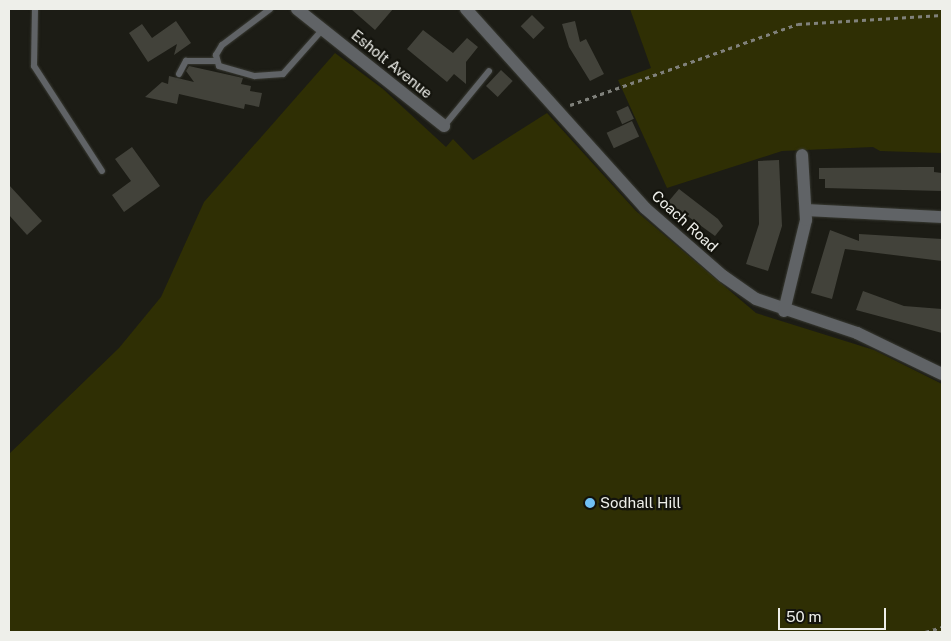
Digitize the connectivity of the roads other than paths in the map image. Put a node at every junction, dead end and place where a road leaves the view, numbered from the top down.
1 (35, 9) edge
2 (270, 9) edge
3 (297, 9) edge
4 (466, 9) edge
5 (323, 30) junction
6 (216, 61) junction
7 (489, 71) dead end
8 (179, 74) dead end
9 (444, 126) joint
10 (802, 155) dead end
11 (102, 171) dead end
12 (807, 210) junction
13 (942, 217) edge
14 (784, 311) junction
15 (942, 374) edge

1 - 11 lane
2 - 6 lane
3 - 5 street, Esholt Avenue
4 - 14 street, Coach Road
5 - 6 lane
5 - 9 street, Esholt Avenue
6 - 8 lane
7 - 9 lane
10 - 12 street
12 - 13 street
12 - 14 street
14 - 15 street, Coach Road

